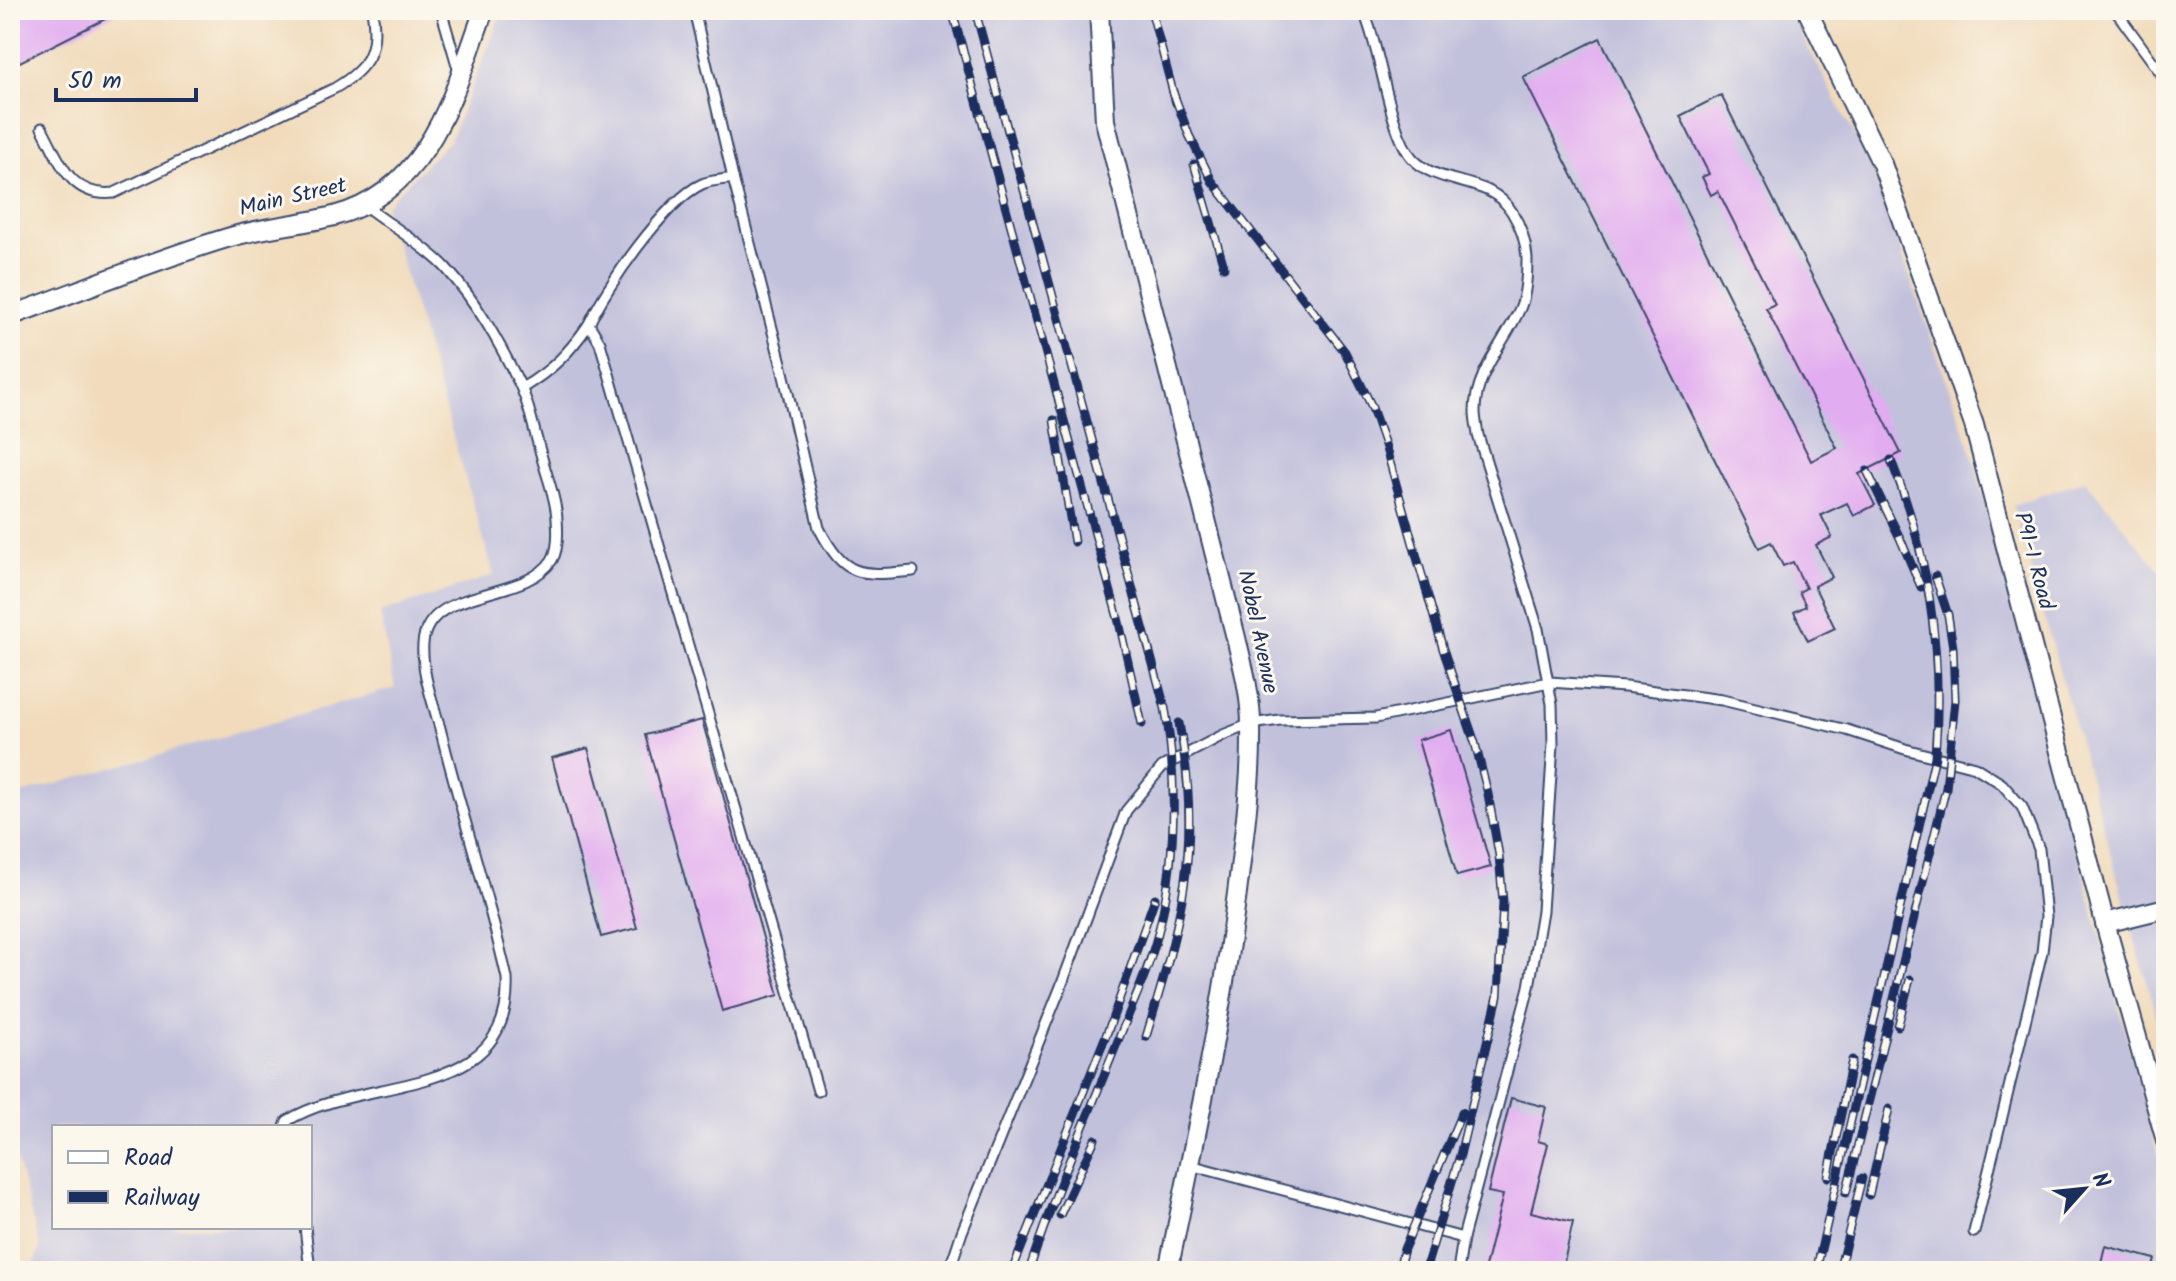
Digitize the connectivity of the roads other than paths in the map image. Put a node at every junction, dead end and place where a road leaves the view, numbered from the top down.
1 (372, 10) edge
2 (441, 10) edge
3 (484, 10) edge
4 (694, 10) edge
5 (1099, 10) edge
6 (1363, 10) edge
7 (1807, 10) edge
8 (2115, 10) edge
9 (461, 77) junction
10 (2166, 80) edge
11 (42, 128) dead end
12 (733, 178) junction
13 (364, 205) junction
14 (10, 316) edge
15 (589, 324) junction
16 (522, 388) junction
17 (913, 571) dead end
18 (1549, 682) junction
19 (1251, 724) junction
20 (2166, 908) edge
21 (2105, 923) junction
22 (818, 1091) dead end
23 (286, 1125) edge
24 (2166, 1141) edge
25 (1190, 1165) junction
26 (305, 1229) edge
27 (1974, 1232) dead end
28 (1463, 1238) junction
29 (310, 1271) edge
30 (949, 1271) edge
31 (1168, 1271) edge
32 (1458, 1271) edge

1 - 11 lane
2 - 9 lane
3 - 9 street, Main Street
4 - 12 lane
5 - 19 street, Nobel Avenue
6 - 18 lane
7 - 21 street, P91-1 Road
8 - 10 lane
9 - 13 street, Main Street
12 - 15 lane
12 - 17 lane
13 - 14 street, Main Street
13 - 16 lane
15 - 16 lane
15 - 22 lane
16 - 23 lane
18 - 19 lane
18 - 27 lane
18 - 28 lane
19 - 25 street, Nobel Avenue
19 - 30 lane
20 - 21 street
21 - 24 street, P91-1 Road
25 - 28 lane
25 - 31 street, Nobel Avenue
26 - 29 lane
28 - 32 lane

